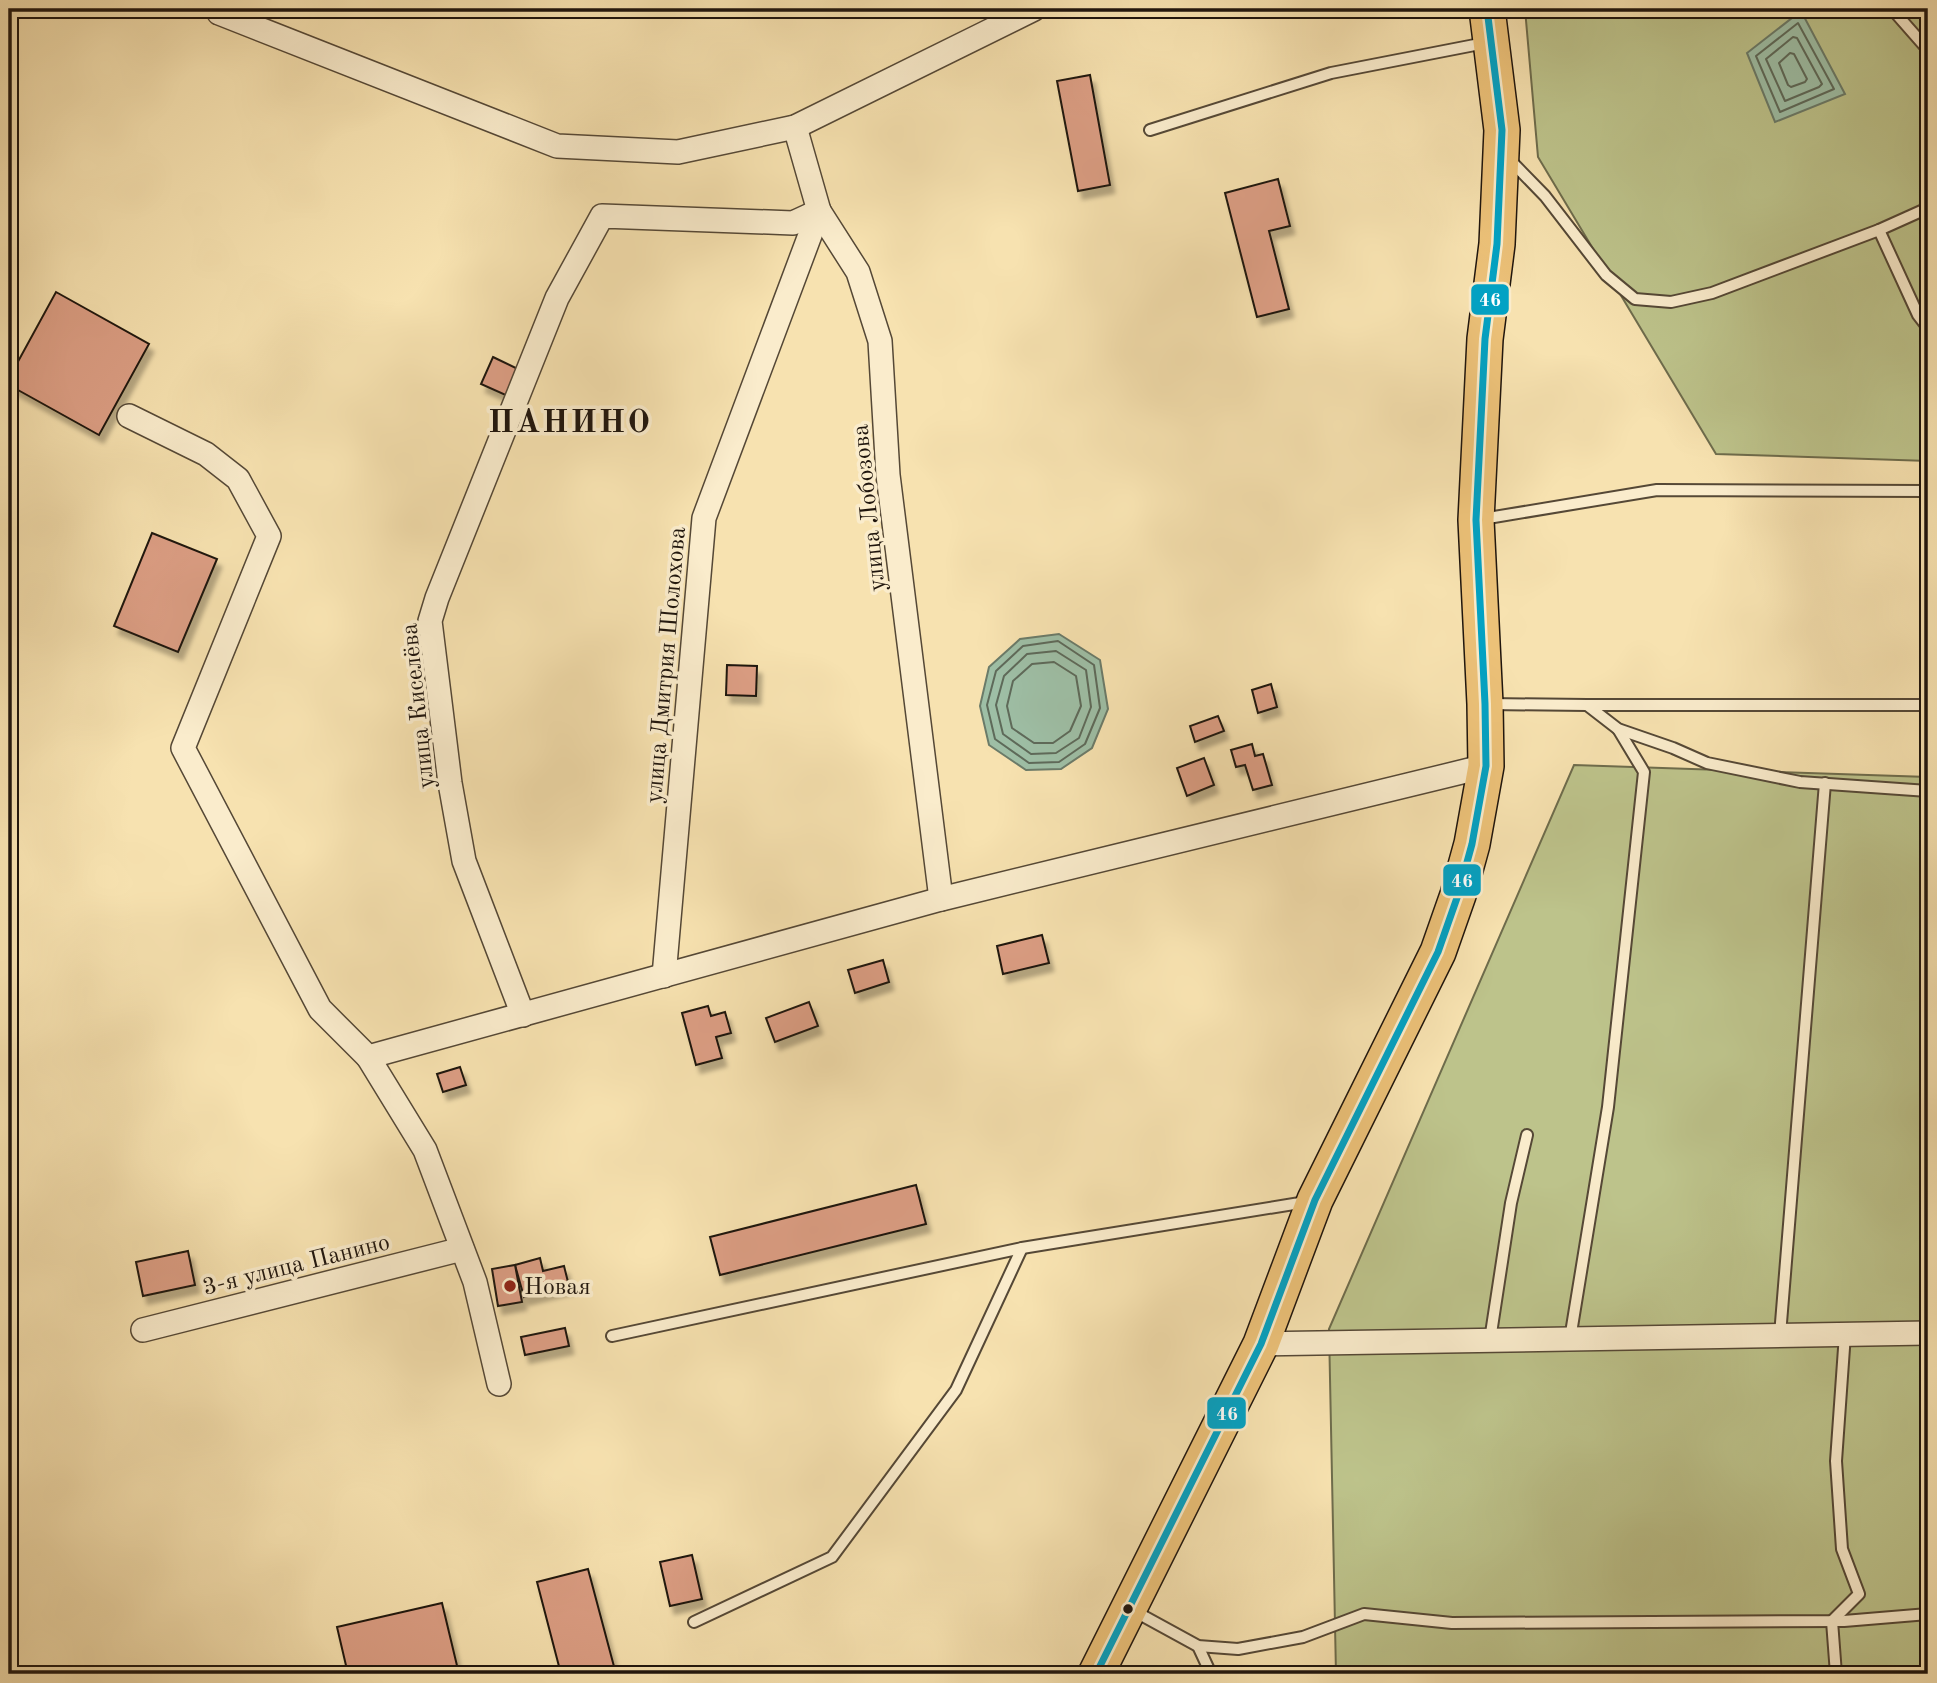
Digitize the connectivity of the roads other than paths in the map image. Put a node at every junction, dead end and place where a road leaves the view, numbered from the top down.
1 (221, 9) edge
2 (1034, 9) edge
3 (1892, 9) edge
4 (1490, 25) edge
5 (1928, 50) edge
6 (795, 127) junction
7 (1150, 130) dead end
8 (1501, 151) junction
9 (1928, 208) edge
10 (819, 211) junction
11 (1879, 230) junction
12 (1928, 328) edge
13 (129, 416) dead end
14 (1928, 491) edge
15 (1476, 520) junction
16 (1485, 704) junction
17 (1587, 705) junction
18 (1928, 705) edge
19 (1618, 729) junction
20 (1486, 766) junction
21 (1825, 783) junction
22 (1928, 791) edge
23 (941, 899) junction
24 (664, 976) junction
25 (523, 1014) junction
26 (368, 1057) junction
27 (1527, 1135) dead end
28 (1315, 1200) junction
29 (1023, 1248) junction
30 (462, 1249) junction
31 (144, 1329) dead end
32 (1928, 1333) edge
33 (1844, 1334) junction
34 (1780, 1335) junction
35 (612, 1336) dead end
36 (1570, 1339) junction
37 (1490, 1340) junction
38 (1261, 1344) junction
39 (499, 1384) dead end
40 (1130, 1608) junction
41 (1928, 1614) edge
42 (1832, 1621) junction
43 (694, 1622) dead end
44 (1198, 1646) junction
45 (1096, 1674) edge
46 (1211, 1674) edge
47 (1836, 1674) edge

1 - 6 street
2 - 6 street
3 - 5 lane
4 - 7 lane
4 - 8 main road
6 - 10 street, улица Лобозова
8 - 11 lane
8 - 15 main road
9 - 11 lane
10 - 23 street, улица Лобозова
10 - 24 street, улица Дмитрия Шолохова
10 - 25 street, улица Киселёва
11 - 12 lane
13 - 26 street
14 - 15 lane
15 - 16 main road
16 - 17 lane
16 - 20 main road
17 - 18 lane
17 - 19 lane
19 - 21 lane
19 - 36 lane
20 - 23 street
20 - 28 main road
21 - 22 lane
21 - 34 lane
23 - 24 street
24 - 25 street
25 - 26 street
26 - 30 street
27 - 37 lane
28 - 29 lane
28 - 38 main road
29 - 35 lane
29 - 43 lane
30 - 31 street, 3-я улица Панино
30 - 39 street
32 - 33 street
33 - 34 street
33 - 42 lane
34 - 36 street
36 - 37 street
37 - 38 street
38 - 40 main road
40 - 44 lane
40 - 45 main road
41 - 42 lane
42 - 44 lane
42 - 47 lane
44 - 46 lane

